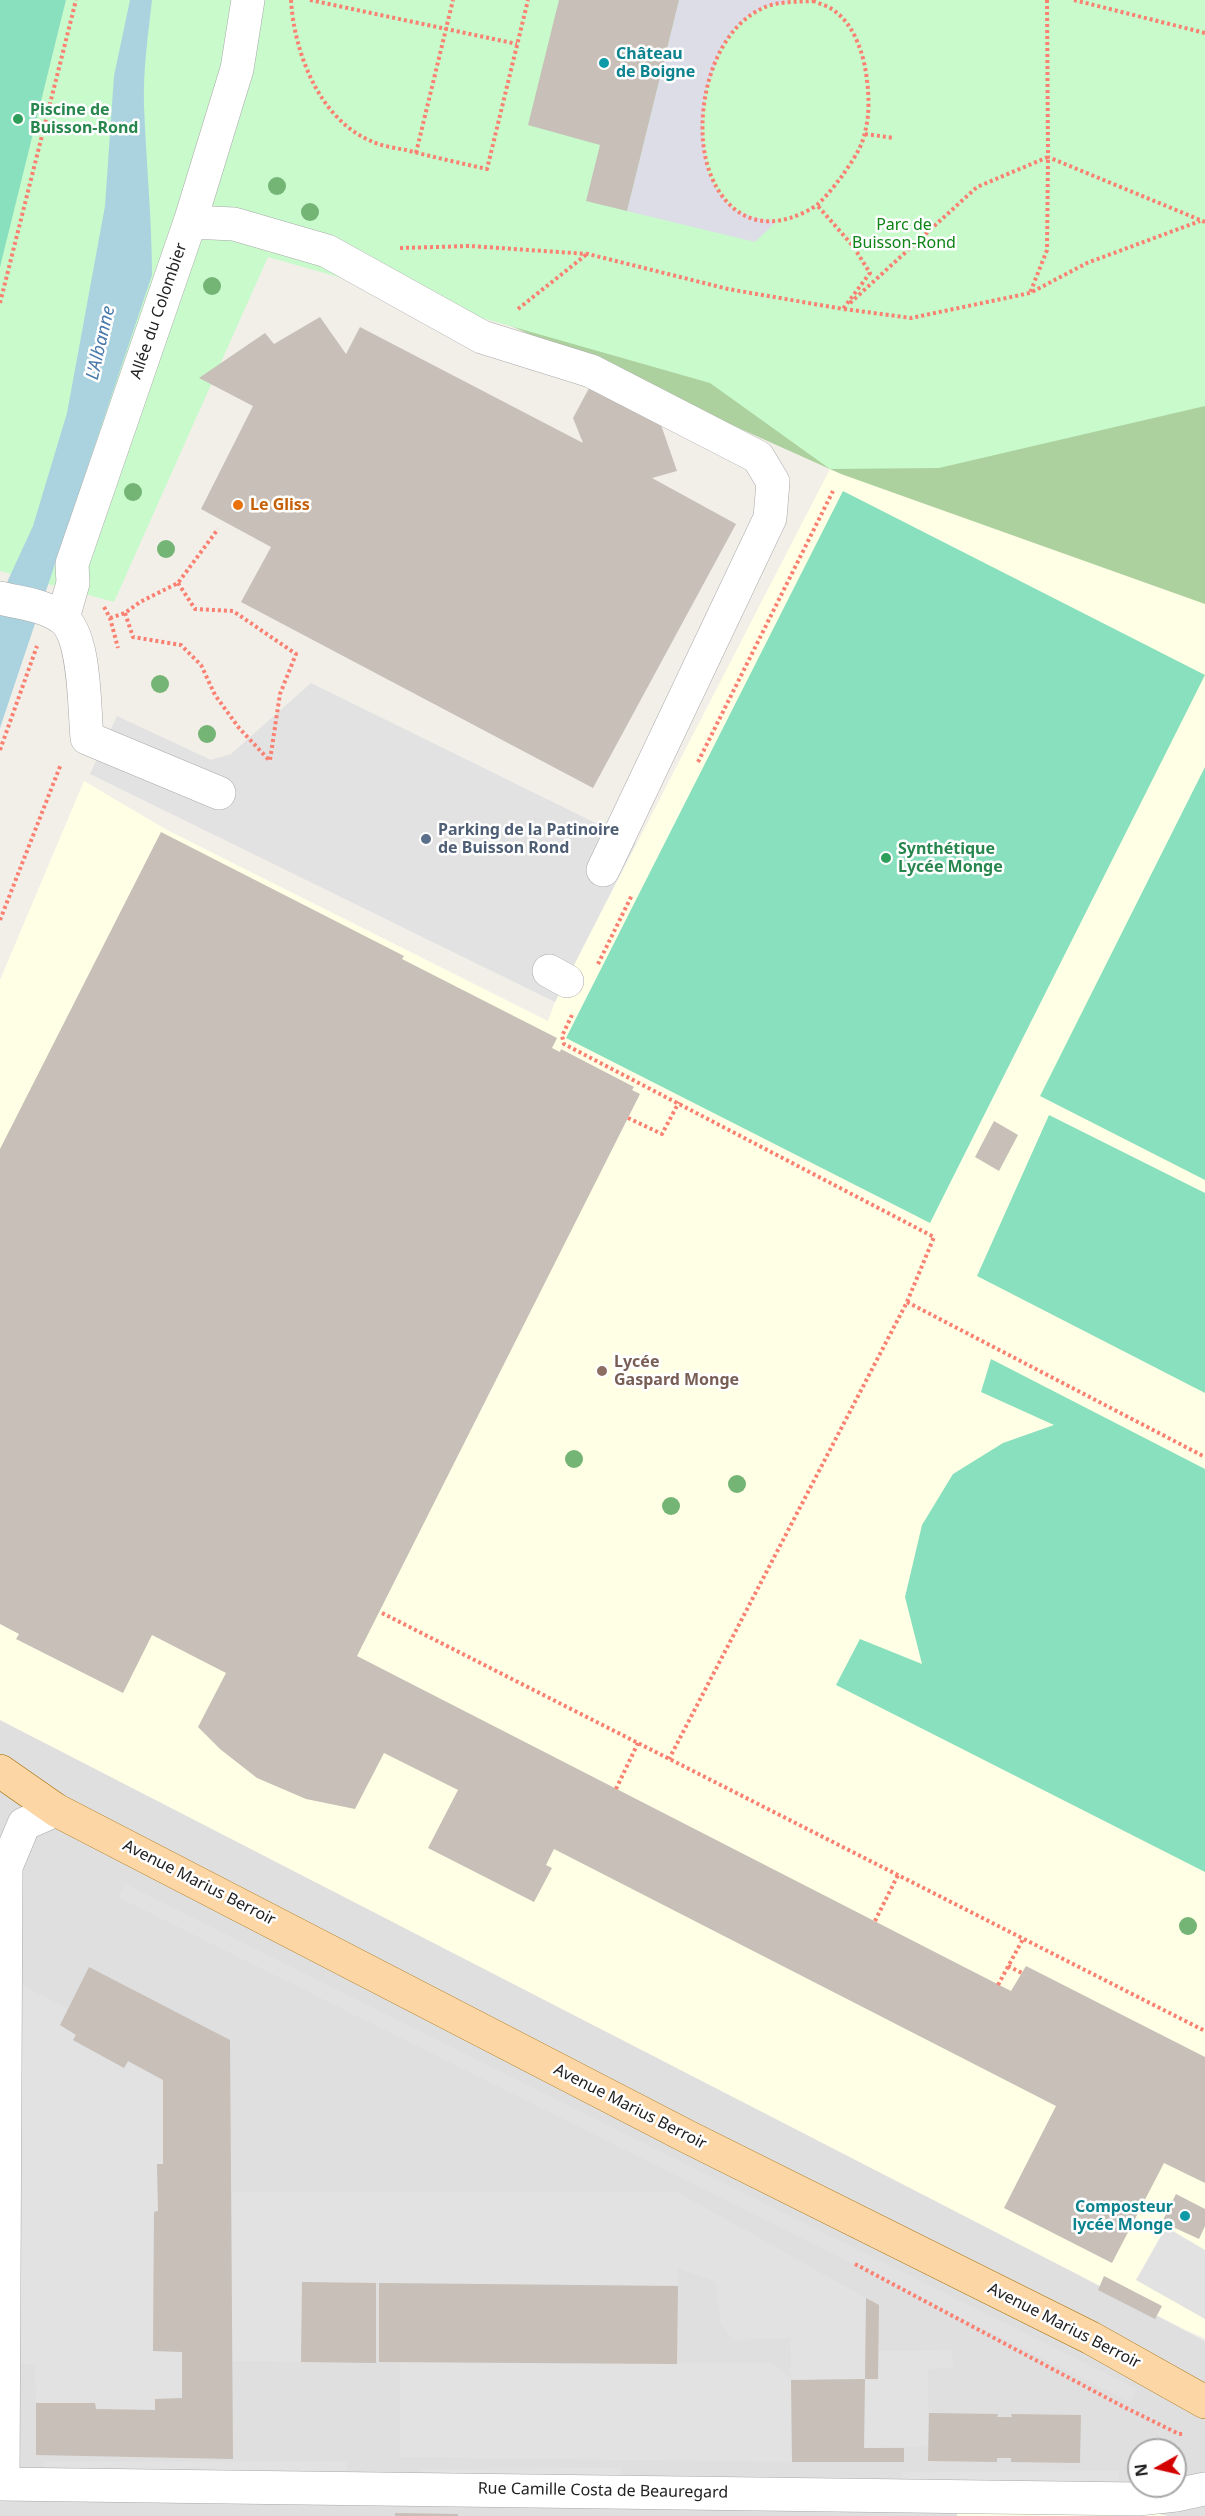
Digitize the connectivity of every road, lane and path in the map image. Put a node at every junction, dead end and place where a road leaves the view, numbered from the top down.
1 (76, 0) edge
2 (249, 0) edge
3 (291, 0) edge
4 (310, 0) edge
5 (453, 0) edge
6 (528, 0) edge
7 (1047, 0) edge
8 (1074, 0) edge
9 (446, 29) junction
10 (1205, 33) edge
11 (517, 44) junction
12 (865, 134) junction
13 (894, 138) dead end
14 (416, 153) junction
15 (1048, 158) junction
16 (817, 205) junction
17 (1202, 221) edge
18 (190, 222) junction
19 (398, 248) dead end
20 (588, 254) junction
21 (1029, 293) junction
22 (0, 303) edge
23 (843, 309) junction
24 (482, 337) junction
25 (833, 491) dead end
26 (218, 529) dead end
27 (178, 583) junction
28 (0, 598) edge
29 (125, 613) junction
30 (110, 618) dead end
31 (58, 620) junction
32 (0, 750) edge
33 (694, 769) dead end
34 (219, 793) dead end
35 (603, 870) dead end
36 (636, 887) dead end
37 (678, 1102) junction
38 (628, 1118) dead end
39 (907, 1302) junction
40 (1205, 1457) edge
41 (382, 1613) dead end
42 (638, 1743) junction
43 (669, 1759) junction
44 (0, 1771) edge
45 (616, 1789) dead end
46 (0, 1792) edge
47 (56, 1810) junction
48 (898, 1875) junction
49 (875, 1921) dead end
50 (1023, 1939) junction
51 (1008, 1966) junction
52 (1022, 1973) dead end
53 (998, 1985) dead end
54 (1205, 2031) edge
55 (1205, 2402) edge
56 (1, 2484) edge
57 (1205, 2489) edge

1 - 22 path
2 - 18 street, Allée du Colombier
3 - 14 path
4 - 9 path
5 - 9 path
6 - 11 path
7 - 15 path
8 - 10 path
9 - 11 path
9 - 14 path
11 - 14 path
12 - 13 path
12 - 16 path
12 - 16 path
15 - 17 path
15 - 21 path
15 - 23 path
16 - 23 path
17 - 21 path
18 - 24 street
18 - 31 street, Allée du Colombier
19 - 20 path
20 - 23 path
20 - 24 path
21 - 23 path
24 - 35 street
25 - 33 path
26 - 27 path
27 - 29 path
27 - 29 path
28 - 31 street
29 - 30 path
31 - 32 path
31 - 34 street
36 - 37 path
37 - 38 path
37 - 39 path
39 - 40 path
39 - 43 path
41 - 42 path
42 - 43 path
42 - 45 path
43 - 48 path
44 - 47 main road, Avenue Marius Berroir
46 - 47 main road, Avenue Marius Berroir
47 - 55 main road, Avenue Marius Berroir
47 - 56 street
48 - 49 path
48 - 50 path
50 - 51 path
50 - 54 path
51 - 52 path
51 - 53 path
56 - 57 street, Rue Camille Costa de Beauregard

